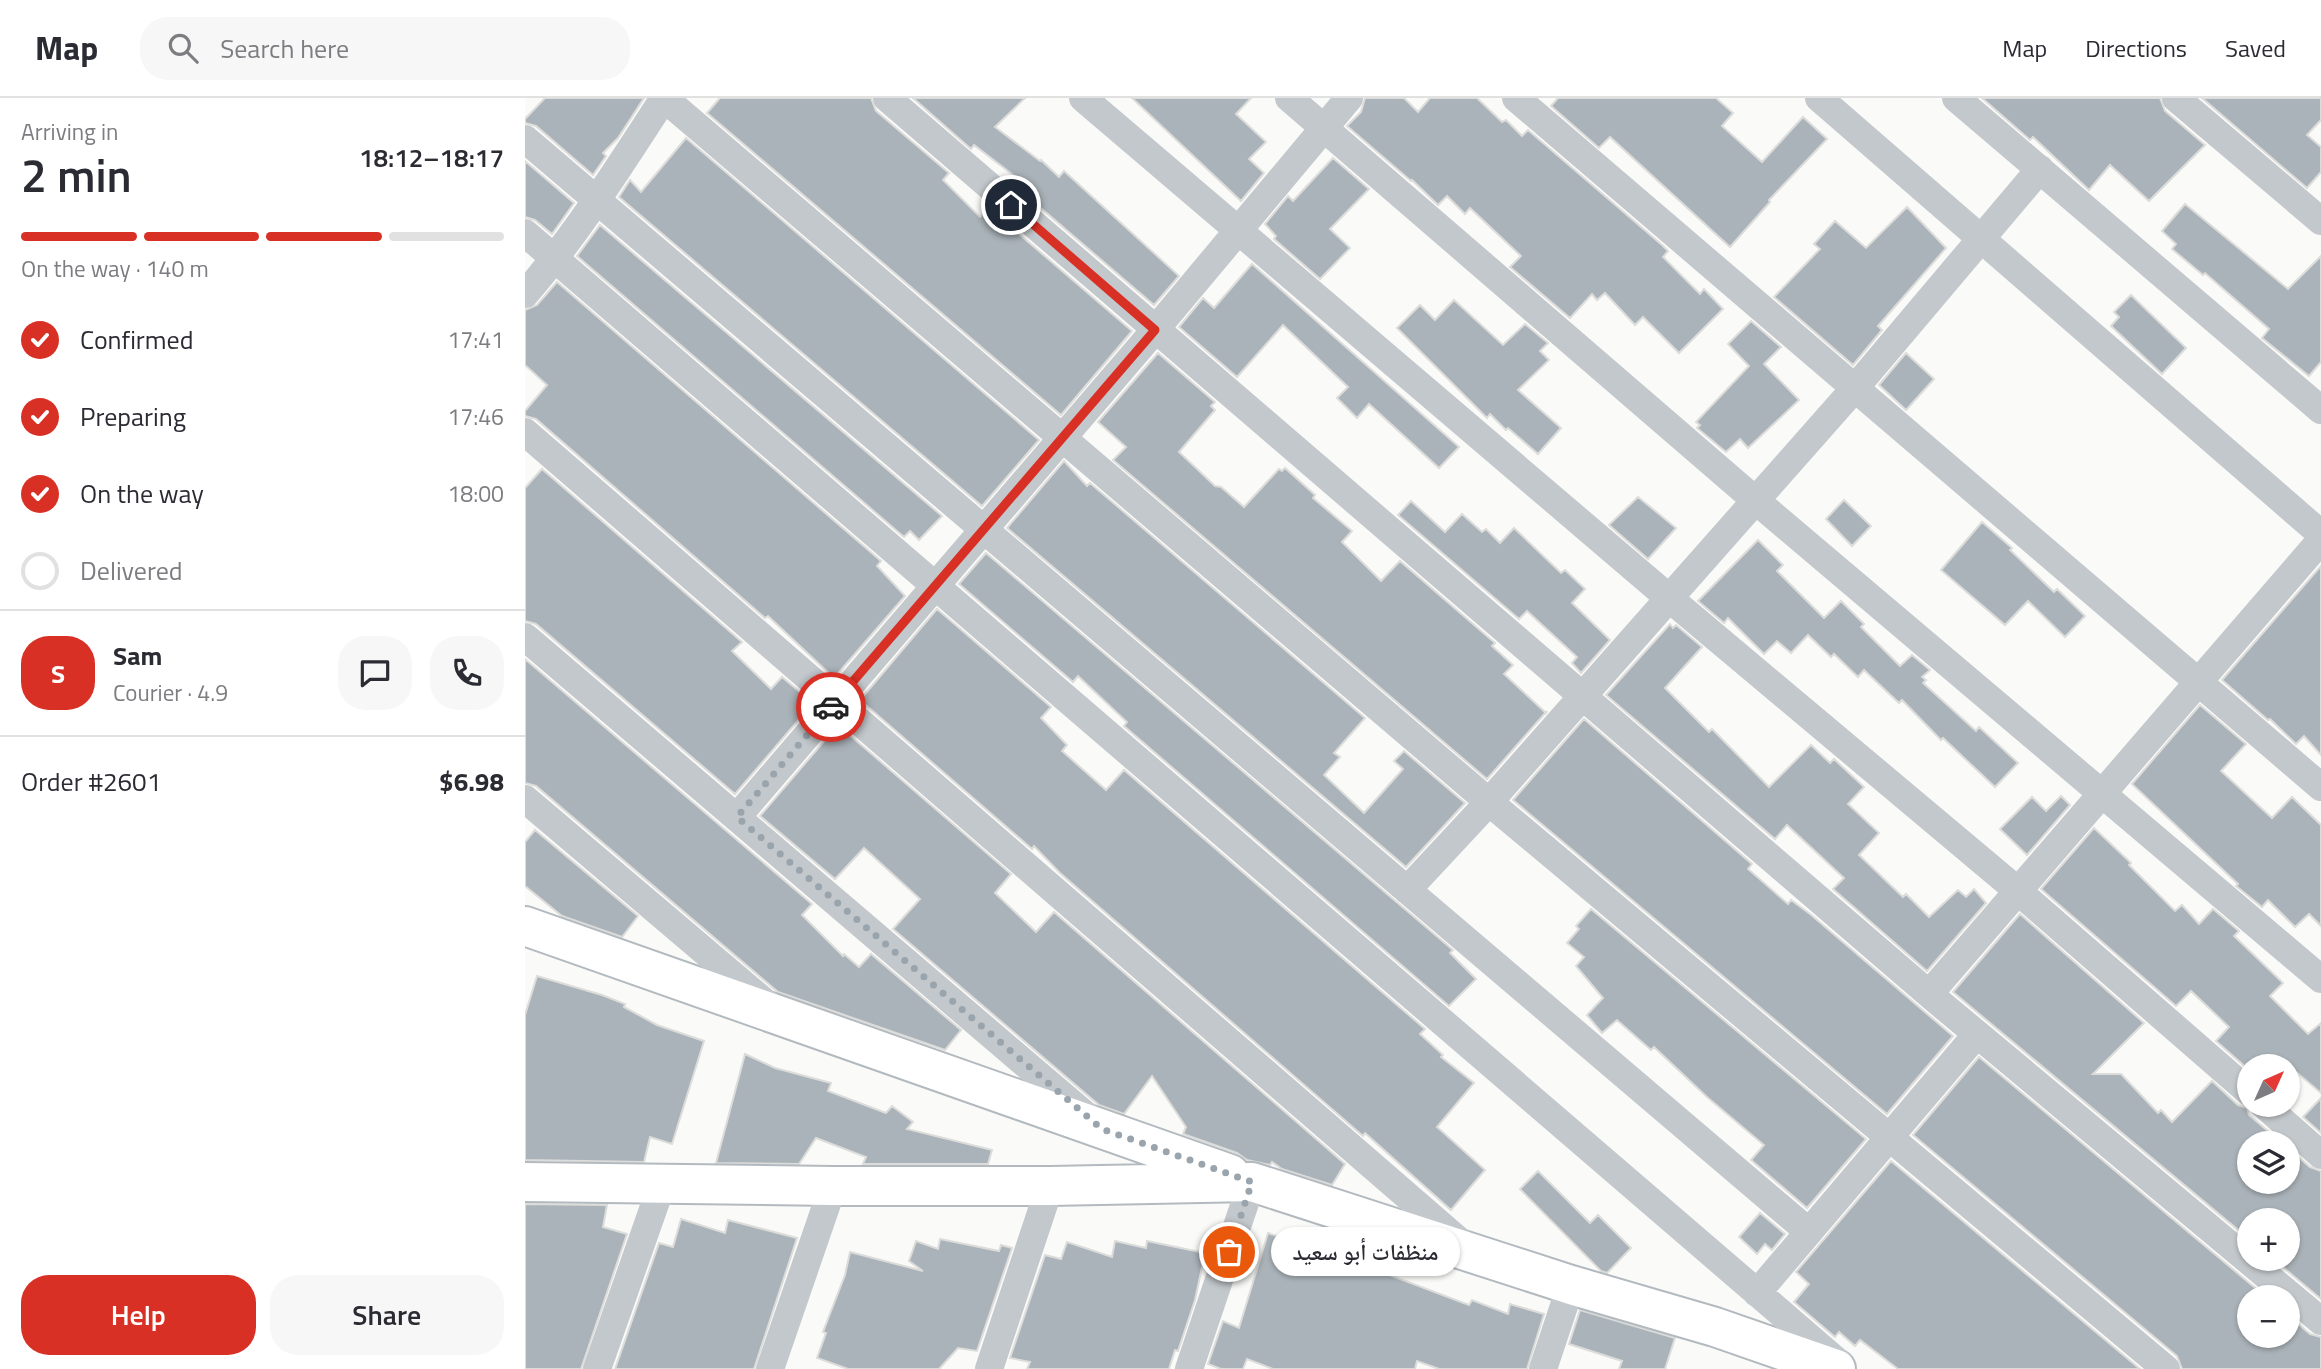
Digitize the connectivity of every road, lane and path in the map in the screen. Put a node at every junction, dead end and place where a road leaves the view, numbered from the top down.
1 (664, 98) edge
2 (887, 98) edge
3 (1083, 98) edge
4 (1289, 98) edge
5 (1349, 98) edge
6 (1516, 98) edge
7 (1957, 98) edge
8 (2176, 98) edge
9 (1821, 99) edge
10 (1324, 127) junction
11 (525, 139) edge
12 (2040, 169) junction
13 (597, 202) junction
14 (2316, 206) edge
15 (1238, 228) junction
16 (525, 233) edge
17 (1982, 241) junction
18 (556, 259) junction
19 (525, 294) edge
20 (1155, 330) junction
21 (1855, 388) junction
22 (2321, 410) edge
23 (525, 432) edge
24 (1062, 436) junction
25 (1755, 500) junction
26 (982, 529) junction
27 (2321, 534) edge
28 (2321, 540) edge
29 (934, 586) junction
30 (1669, 598) junction
31 (525, 637) edge
32 (2197, 681) junction
33 (1582, 696) junction
34 (836, 701) junction
35 (2321, 787) edge
36 (2101, 794) junction
37 (525, 799) edge
38 (1489, 802) junction
39 (737, 817) junction
40 (1407, 890) junction
41 (2018, 891) junction
42 (525, 926) edge
43 (2321, 979) edge
44 (1929, 994) junction
45 (780, 1016) junction
46 (1977, 1034) junction
47 (2237, 1082) edge
48 (2278, 1117) edge
49 (1102, 1129) junction
50 (1890, 1136) junction
51 (2321, 1155) edge
52 (525, 1182) edge
53 (1252, 1182) junction
54 (662, 1184) junction
55 (833, 1186) junction
56 (1051, 1186) junction
57 (1809, 1232) junction
58 (1473, 1254) junction
59 (1571, 1285) junction
60 (1757, 1293) junction
61 (2321, 1321) edge
62 (597, 1369) edge
63 (770, 1369) edge
64 (989, 1369) edge
65 (1189, 1369) edge
66 (1543, 1369) edge
67 (1836, 1369) edge
68 (1845, 1369) edge
69 (2166, 1369) edge

1 - 13 street
1 - 24 street
2 - 20 street
3 - 15 street
4 - 10 street
5 - 10 street
6 - 21 street
7 - 12 street
8 - 14 street
9 - 17 street
10 - 15 street
10 - 25 street
11 - 13 street
12 - 17 street
12 - 22 street
13 - 18 street
13 - 26 street
15 - 20 street
15 - 30 street
16 - 18 street
17 - 21 street
17 - 27 street
18 - 19 street
18 - 29 street
20 - 24 street
20 - 33 street
21 - 25 street
21 - 32 street
23 - 34 street
24 - 26 street
24 - 38 street
25 - 30 street
25 - 36 street
26 - 29 street
26 - 40 street
28 - 32 street
29 - 34 street
29 - 60 street
30 - 33 street
30 - 41 street
31 - 39 street
32 - 35 street
32 - 36 street
33 - 38 street
33 - 44 street
34 - 39 street
34 - 58 street
36 - 41 street
36 - 43 street
37 - 45 street
38 - 40 street
38 - 50 street
39 - 49 street
40 - 57 street
41 - 44 street
41 - 47 street
42 - 45 main road
44 - 46 street
45 - 49 main road
46 - 50 street
46 - 61 street
48 - 51 street
49 - 53 main road
50 - 57 street
50 - 69 street
52 - 54 main road
53 - 56 main road
53 - 58 main road
53 - 65 street
54 - 55 main road
54 - 62 street
55 - 56 main road
55 - 63 street
56 - 64 street
57 - 60 street
58 - 59 main road
59 - 66 street
59 - 67 main road
60 - 68 street

